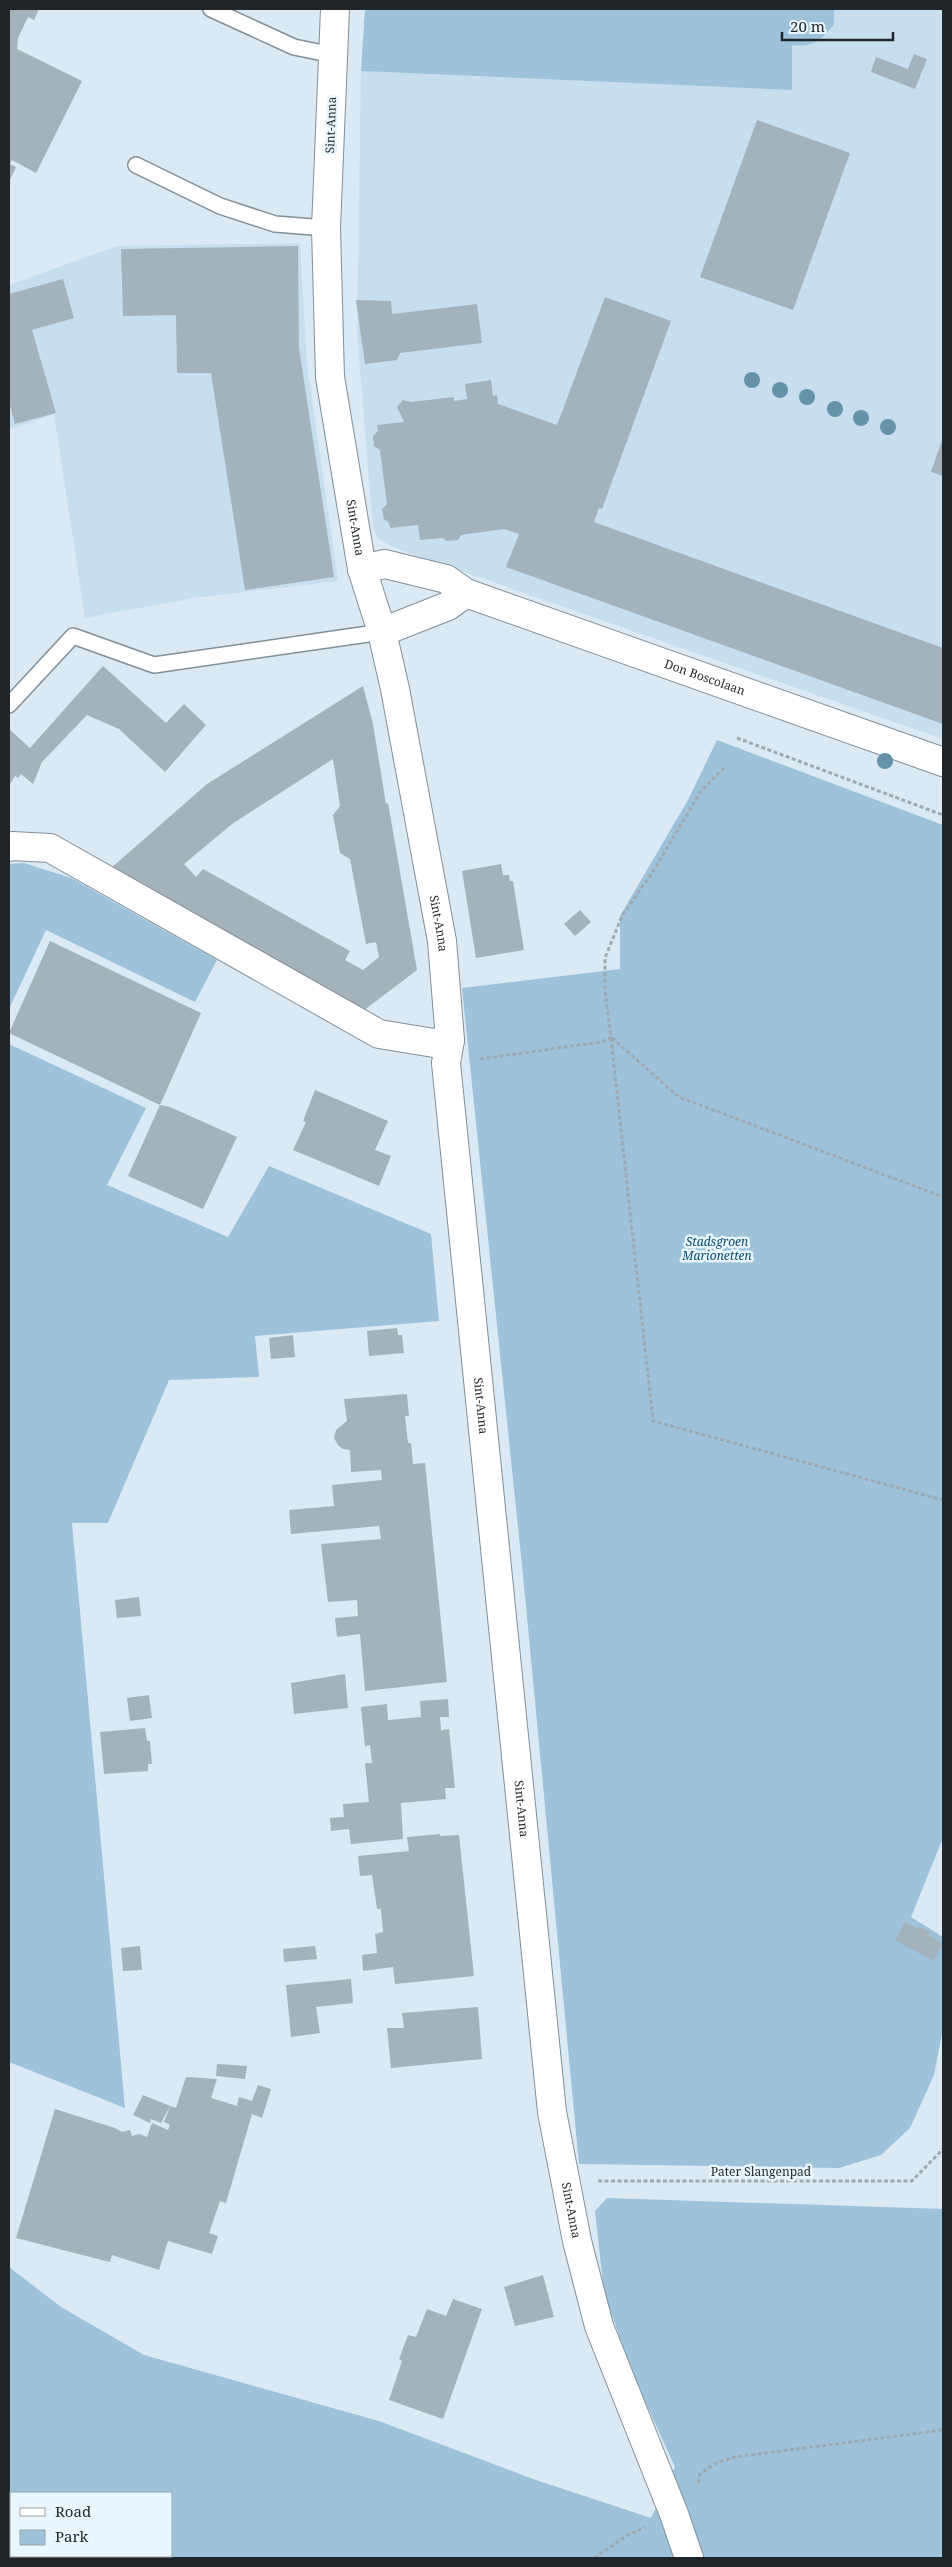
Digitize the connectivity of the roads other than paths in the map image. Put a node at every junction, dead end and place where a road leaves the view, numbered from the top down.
1 (211, 9) edge
2 (335, 9) edge
3 (333, 55) junction
4 (136, 165) dead end
5 (326, 228) junction
6 (362, 569) junction
7 (466, 593) junction
8 (382, 632) junction
9 (9, 704) edge
10 (943, 762) edge
11 (9, 847) edge
12 (448, 1052) junction
13 (689, 2558) edge

1 - 3 lane
2 - 3 street, Sint-Anna
3 - 5 street, Sint-Anna
4 - 5 lane
5 - 6 street, Sint-Anna
6 - 7 street, Don Boscolaan
6 - 8 street, Sint-Anna
7 - 8 street
7 - 10 street, Don Boscolaan
8 - 9 lane
8 - 12 street, Sint-Anna
11 - 12 street
12 - 13 street, Sint-Anna

